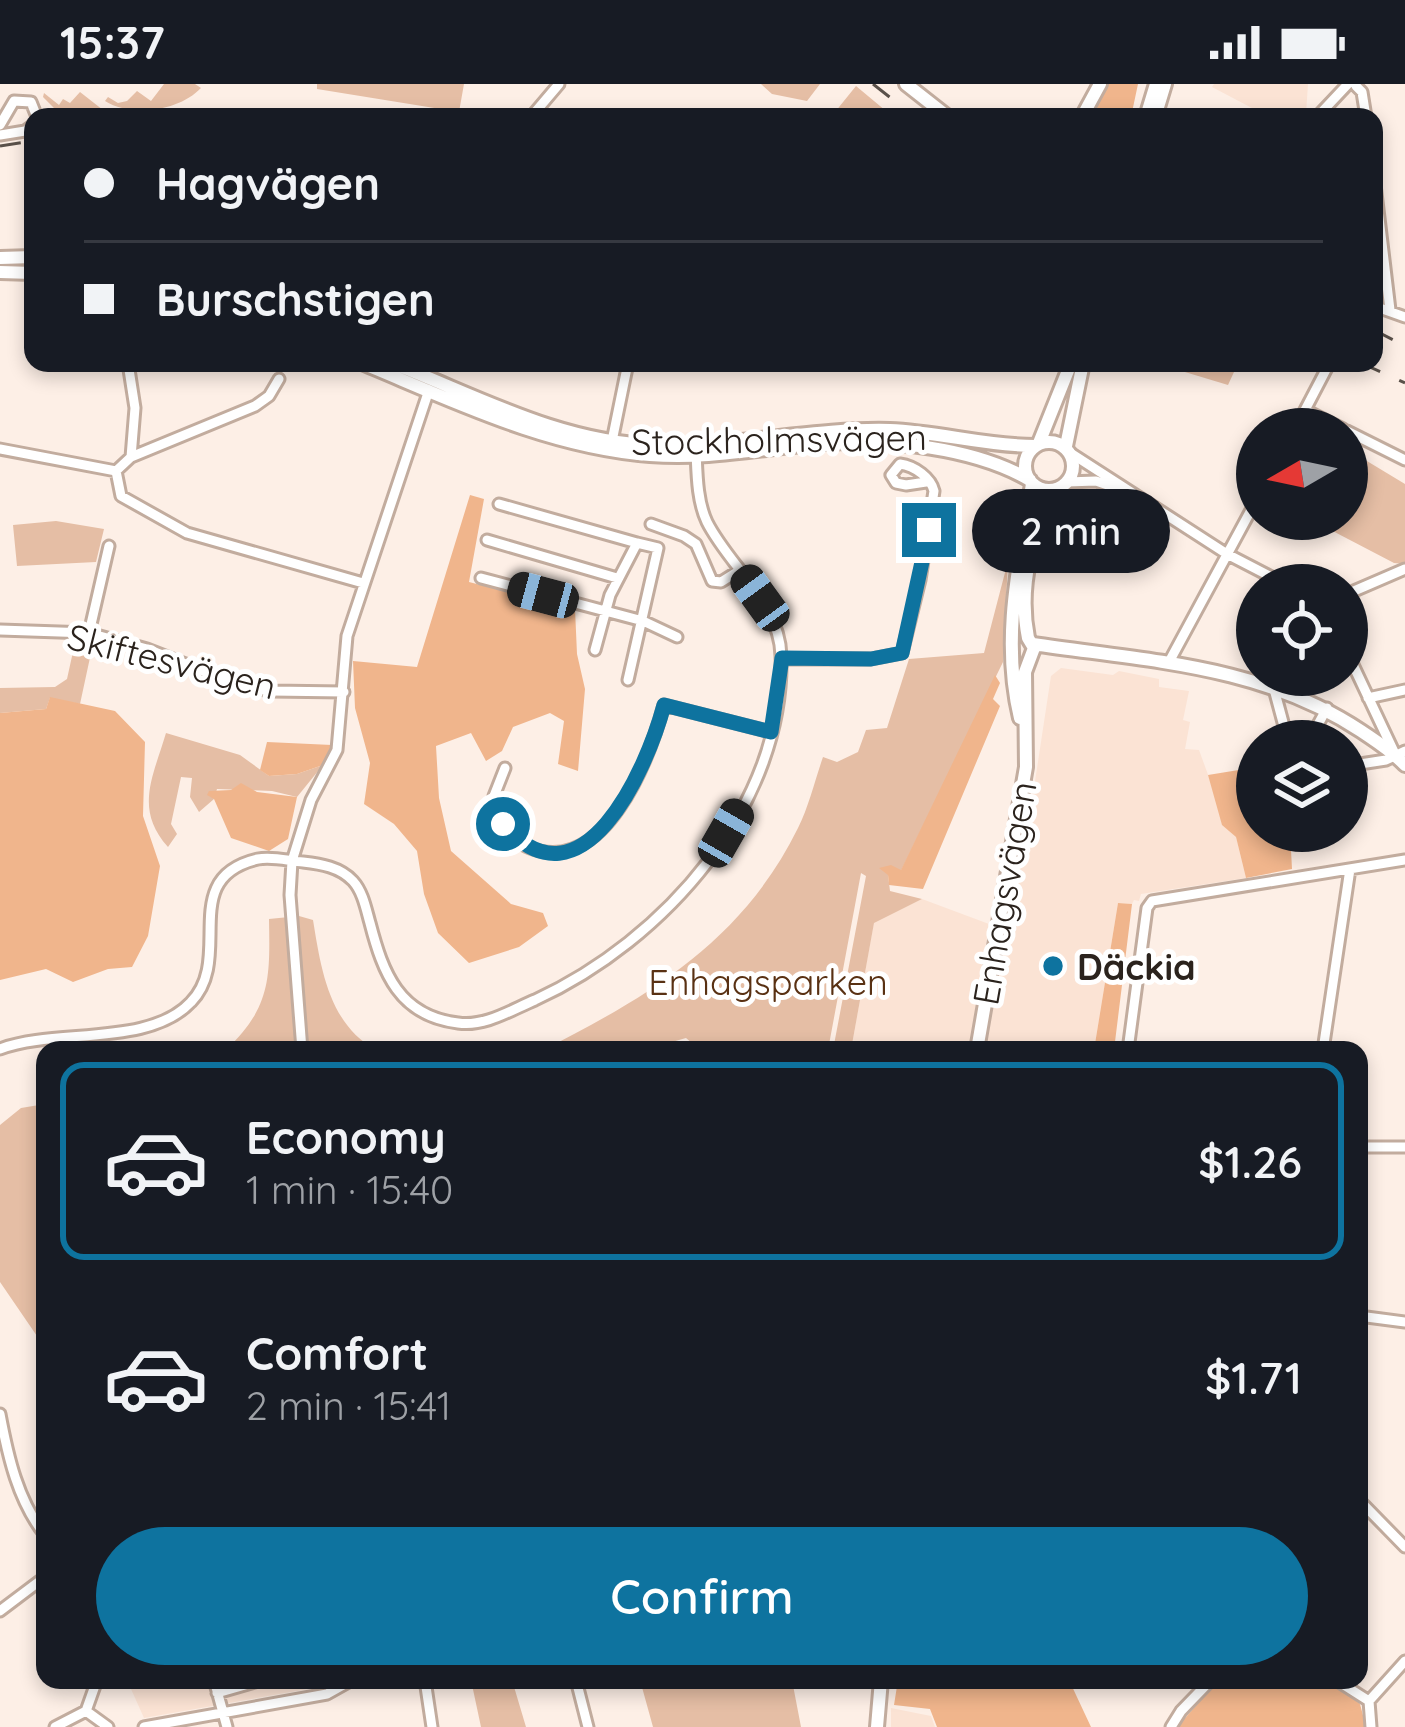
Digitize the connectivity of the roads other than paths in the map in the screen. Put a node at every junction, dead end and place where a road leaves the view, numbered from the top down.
1 (560, 84) edge
2 (906, 84) edge
3 (1352, 85) edge
4 (546, 101) junction
5 (33, 108) edge
6 (539, 108) edge
7 (546, 108) edge
8 (937, 108) edge
9 (1327, 108) edge
10 (0, 124) edge
11 (1383, 251) edge
12 (1383, 308) edge
13 (1390, 310) junction
14 (1405, 317) edge
15 (130, 372) edge
16 (390, 372) edge
17 (408, 372) edge
18 (626, 372) edge
19 (1067, 372) edge
20 (1081, 372) edge
21 (1325, 372) edge
22 (279, 379) dead end
23 (431, 385) junction
24 (1306, 408) edge
25 (1368, 442) edge
26 (1037, 444) junction
27 (611, 446) junction
28 (0, 448) edge
29 (1068, 449) junction
30 (696, 451) junction
31 (131, 457) junction
32 (1405, 460) edge
33 (116, 471) junction
34 (926, 482) dead end
35 (1031, 482) junction
36 (1064, 484) junction
37 (1127, 492) junction
38 (499, 504) dead end
39 (650, 524) dead end
40 (665, 529) junction
41 (1236, 538) edge
42 (487, 540) dead end
43 (637, 543) junction
44 (109, 546) dead end
45 (658, 548) junction
46 (1227, 554) junction
47 (1246, 564) edge
48 (1405, 568) edge
49 (740, 570) junction
50 (481, 578) dead end
51 (617, 578) junction
52 (363, 583) junction
53 (1368, 585) edge
54 (605, 612) junction
55 (643, 622) junction
56 (0, 630) edge
57 (89, 633) junction
58 (677, 637) dead end
59 (1012, 641) junction
60 (1031, 649) junction
61 (595, 650) dead end
62 (782, 658) junction
63 (1013, 658) junction
64 (1168, 662) junction
65 (1236, 678) edge
66 (628, 680) dead end
67 (1405, 690) edge
68 (344, 692) junction
69 (1296, 696) edge
70 (1368, 698) joint
71 (1327, 709) junction
72 (1321, 720) edge
73 (771, 732) junction
74 (1025, 736) junction
75 (1402, 756) edge
76 (1368, 763) edge
77 (505, 768) dead end
78 (1405, 860) edge
79 (292, 861) junction
80 (1350, 869) junction
81 (301, 1041) edge
82 (979, 1041) edge
83 (1129, 1041) edge
84 (1324, 1041) edge
85 (0, 1049) edge
86 (1368, 1147) edge
87 (1405, 1148) edge
88 (1368, 1317) edge
89 (1405, 1322) edge
90 (0, 1414) edge
91 (4, 1460) edge
92 (1368, 1509) edge
93 (36, 1524) edge
94 (1405, 1547) edge
95 (36, 1583) edge
96 (0, 1611) edge
97 (1405, 1661) edge
98 (95, 1689) edge
99 (216, 1689) edge
100 (231, 1689) edge
101 (336, 1689) edge
102 (426, 1689) edge
103 (579, 1689) edge
104 (880, 1689) edge
105 (1196, 1689) edge
106 (1202, 1689) edge
107 (1350, 1689) edge
108 (1199, 1692) junction
109 (217, 1693) junction
110 (1369, 1701) junction
111 (86, 1711) junction
112 (221, 1711) junction
113 (55, 1727) edge
114 (108, 1727) edge
115 (144, 1727) edge
116 (227, 1727) edge
117 (432, 1727) edge
118 (588, 1727) edge
119 (877, 1727) edge
120 (1171, 1727) edge
121 (1371, 1727) edge

1 - 4 street
2 - 8 street
3 - 9 street
4 - 6 street
4 - 7 street
5 - 10 street
11 - 13 street
12 - 13 street
13 - 14 street
15 - 31 street
16 - 23 street, Stockholmsvägen
17 - 23 street, Stockholmsvägen
18 - 27 street
19 - 26 street
20 - 29 street
21 - 24 street
22 - 31 street
23 - 27 street, Stockholmsvägen
23 - 52 street
25 - 32 street
26 - 29 street
26 - 30 street, Stockholmsvägen
26 - 35 street
27 - 30 street, Stockholmsvägen
28 - 33 street
29 - 36 street
29 - 37 street
30 - 35 street, Stockholmsvägen
30 - 49 street
31 - 33 street
33 - 52 street
34 - 62 street
35 - 36 street
35 - 59 street
36 - 37 street
36 - 60 street, Enhagsvägen
37 - 46 street
38 - 43 street
39 - 40 street
40 - 45 street
40 - 49 street
41 - 46 street
42 - 51 street
43 - 45 street
43 - 51 street
44 - 57 street
45 - 55 street
46 - 47 street
46 - 64 street
48 - 53 street
49 - 62 street
50 - 54 street
51 - 54 street
52 - 68 street
54 - 55 street
54 - 61 street
55 - 58 street
55 - 66 street
56 - 57 street, Skiftesvägen
57 - 68 street, Skiftesvägen
59 - 60 street
59 - 63 street, Enhagsvägen
60 - 63 street
60 - 64 street
60 - 74 street, Enhagsvägen
62 - 73 street
63 - 74 street, Enhagsvägen
64 - 65 street
67 - 70 street
68 - 79 street
69 - 71 street
70 - 75 street
71 - 72 street
71 - 75 street
73 - 77 street
73 - 79 street
74 - 82 street, Enhagsvägen
75 - 76 street
78 - 80 street
79 - 81 street
79 - 85 street
80 - 83 street
80 - 84 street
86 - 87 street
88 - 89 street
90 - 91 street
91 - 93 street
92 - 94 street
95 - 96 street
97 - 110 street
98 - 111 street
99 - 109 street
100 - 109 street
101 - 112 street
102 - 117 street
103 - 118 street
104 - 119 street
105 - 108 street
106 - 108 street
107 - 110 street
108 - 120 street
109 - 112 street
110 - 121 street
111 - 113 street
111 - 114 street
112 - 115 street
112 - 116 street

